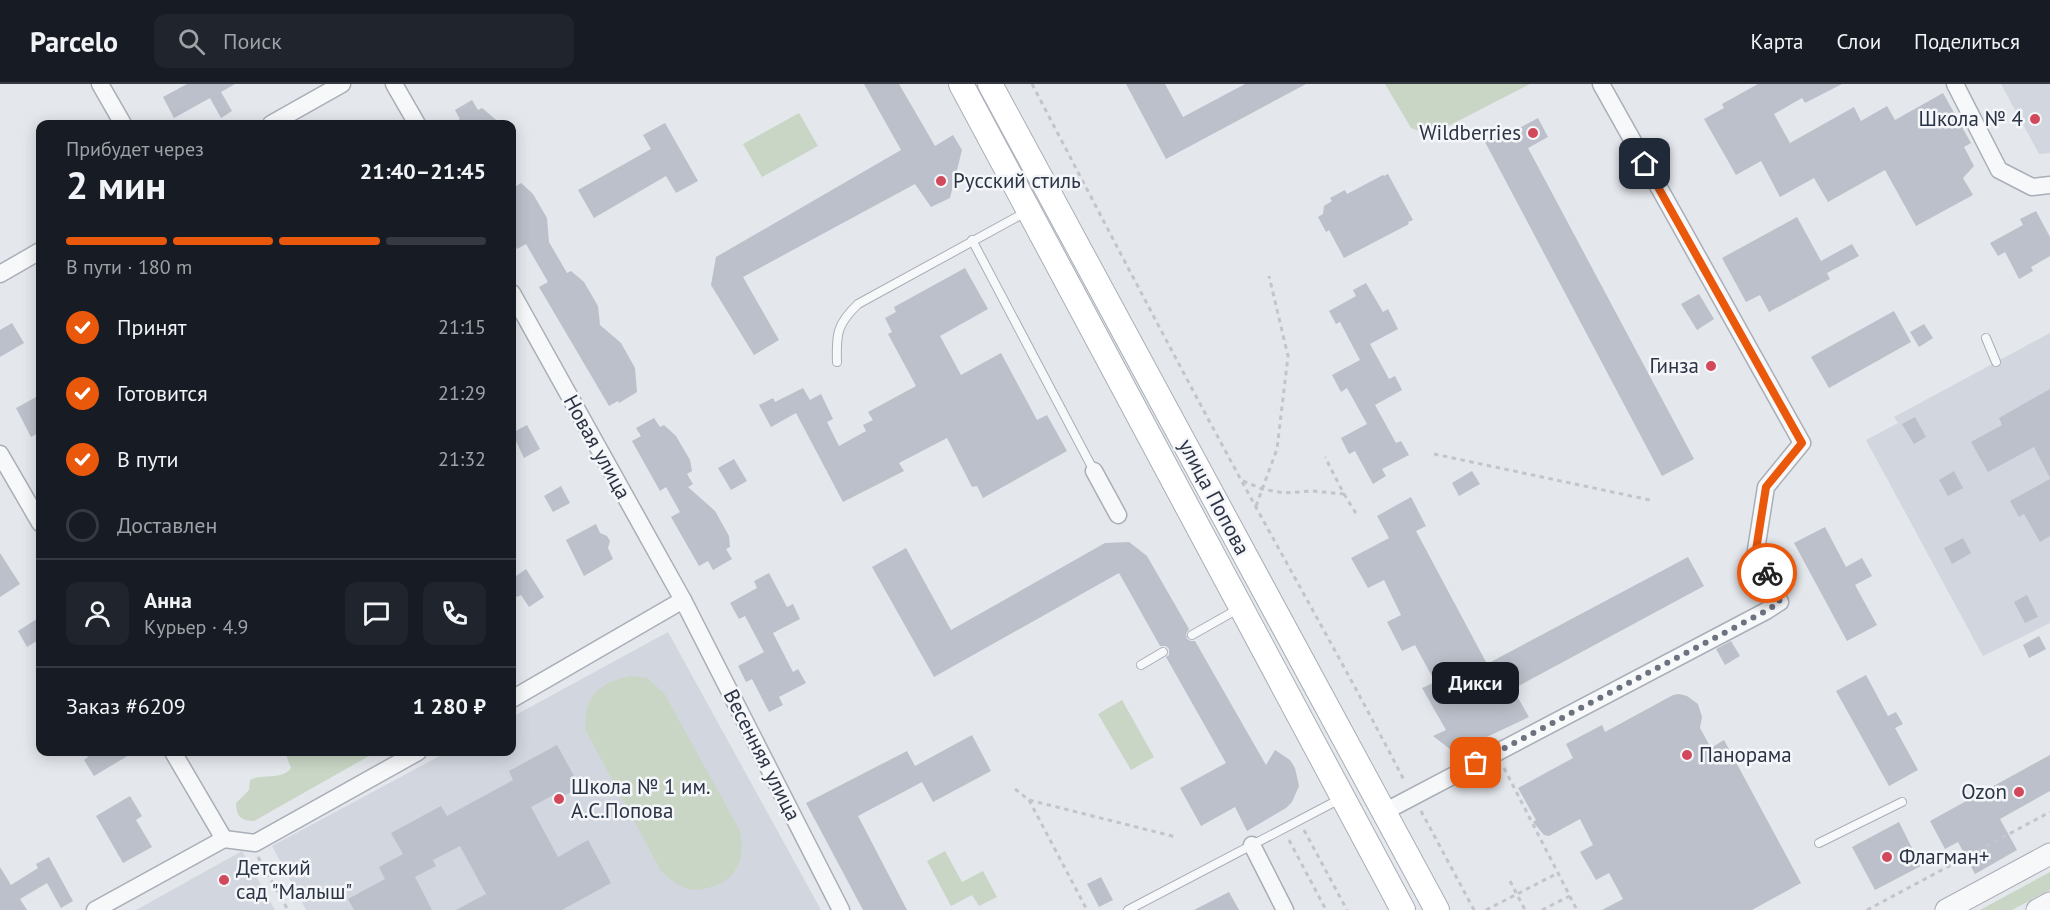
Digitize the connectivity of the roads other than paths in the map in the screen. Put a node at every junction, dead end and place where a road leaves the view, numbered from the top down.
1 (100, 84) edge
2 (342, 84) edge
3 (394, 84) edge
4 (961, 84) edge
5 (990, 84) edge
6 (1601, 84) edge
7 (1955, 84) edge
8 (121, 120) edge
9 (278, 120) edge
10 (415, 120) edge
11 (2050, 185) edge
12 (1029, 210) junction
13 (972, 240) junction
14 (36, 253) edge
15 (0, 274) edge
16 (516, 300) edge
17 (1986, 338) dead end
18 (837, 362) dead end
19 (1996, 362) dead end
20 (0, 454) edge
21 (1094, 471) joint
22 (1118, 515) dead end
23 (36, 517) edge
24 (683, 600) junction
25 (1241, 607) junction
26 (1192, 635) dead end
27 (1163, 652) dead end
28 (1141, 664) dead end
29 (516, 697) edge
30 (175, 756) edge
31 (411, 756) edge
32 (1343, 797) junction
33 (1902, 802) dead end
34 (1371, 818) junction
35 (224, 839) junction
36 (1819, 843) dead end
37 (1252, 845) junction
38 (2050, 854) edge
39 (2050, 903) edge
40 (95, 910) edge
41 (841, 910) edge
42 (1128, 910) edge
43 (1285, 910) edge
44 (1403, 910) edge
45 (1437, 910) edge
46 (1946, 910) edge
47 (2037, 910) edge

1 - 8 street
2 - 9 street
3 - 10 street
4 - 12 main road, улица Попова
5 - 34 main road, улица Попова
6 - 34 street
7 - 11 street
12 - 13 lane
12 - 25 main road, улица Попова
13 - 18 lane
13 - 21 lane
14 - 15 street
16 - 24 street, Новая улица
17 - 19 lane
20 - 23 street
21 - 22 street
24 - 29 street
24 - 41 street, Весенняя улица
25 - 26 lane
25 - 32 main road, улица Попова
27 - 28 lane
30 - 35 street
31 - 35 street
32 - 34 main road, улица Попова
32 - 37 lane
33 - 36 lane
34 - 44 main road, улица Попова
34 - 45 main road, улица Попова
35 - 40 street
37 - 42 lane
37 - 43 street
38 - 46 street
39 - 47 street

